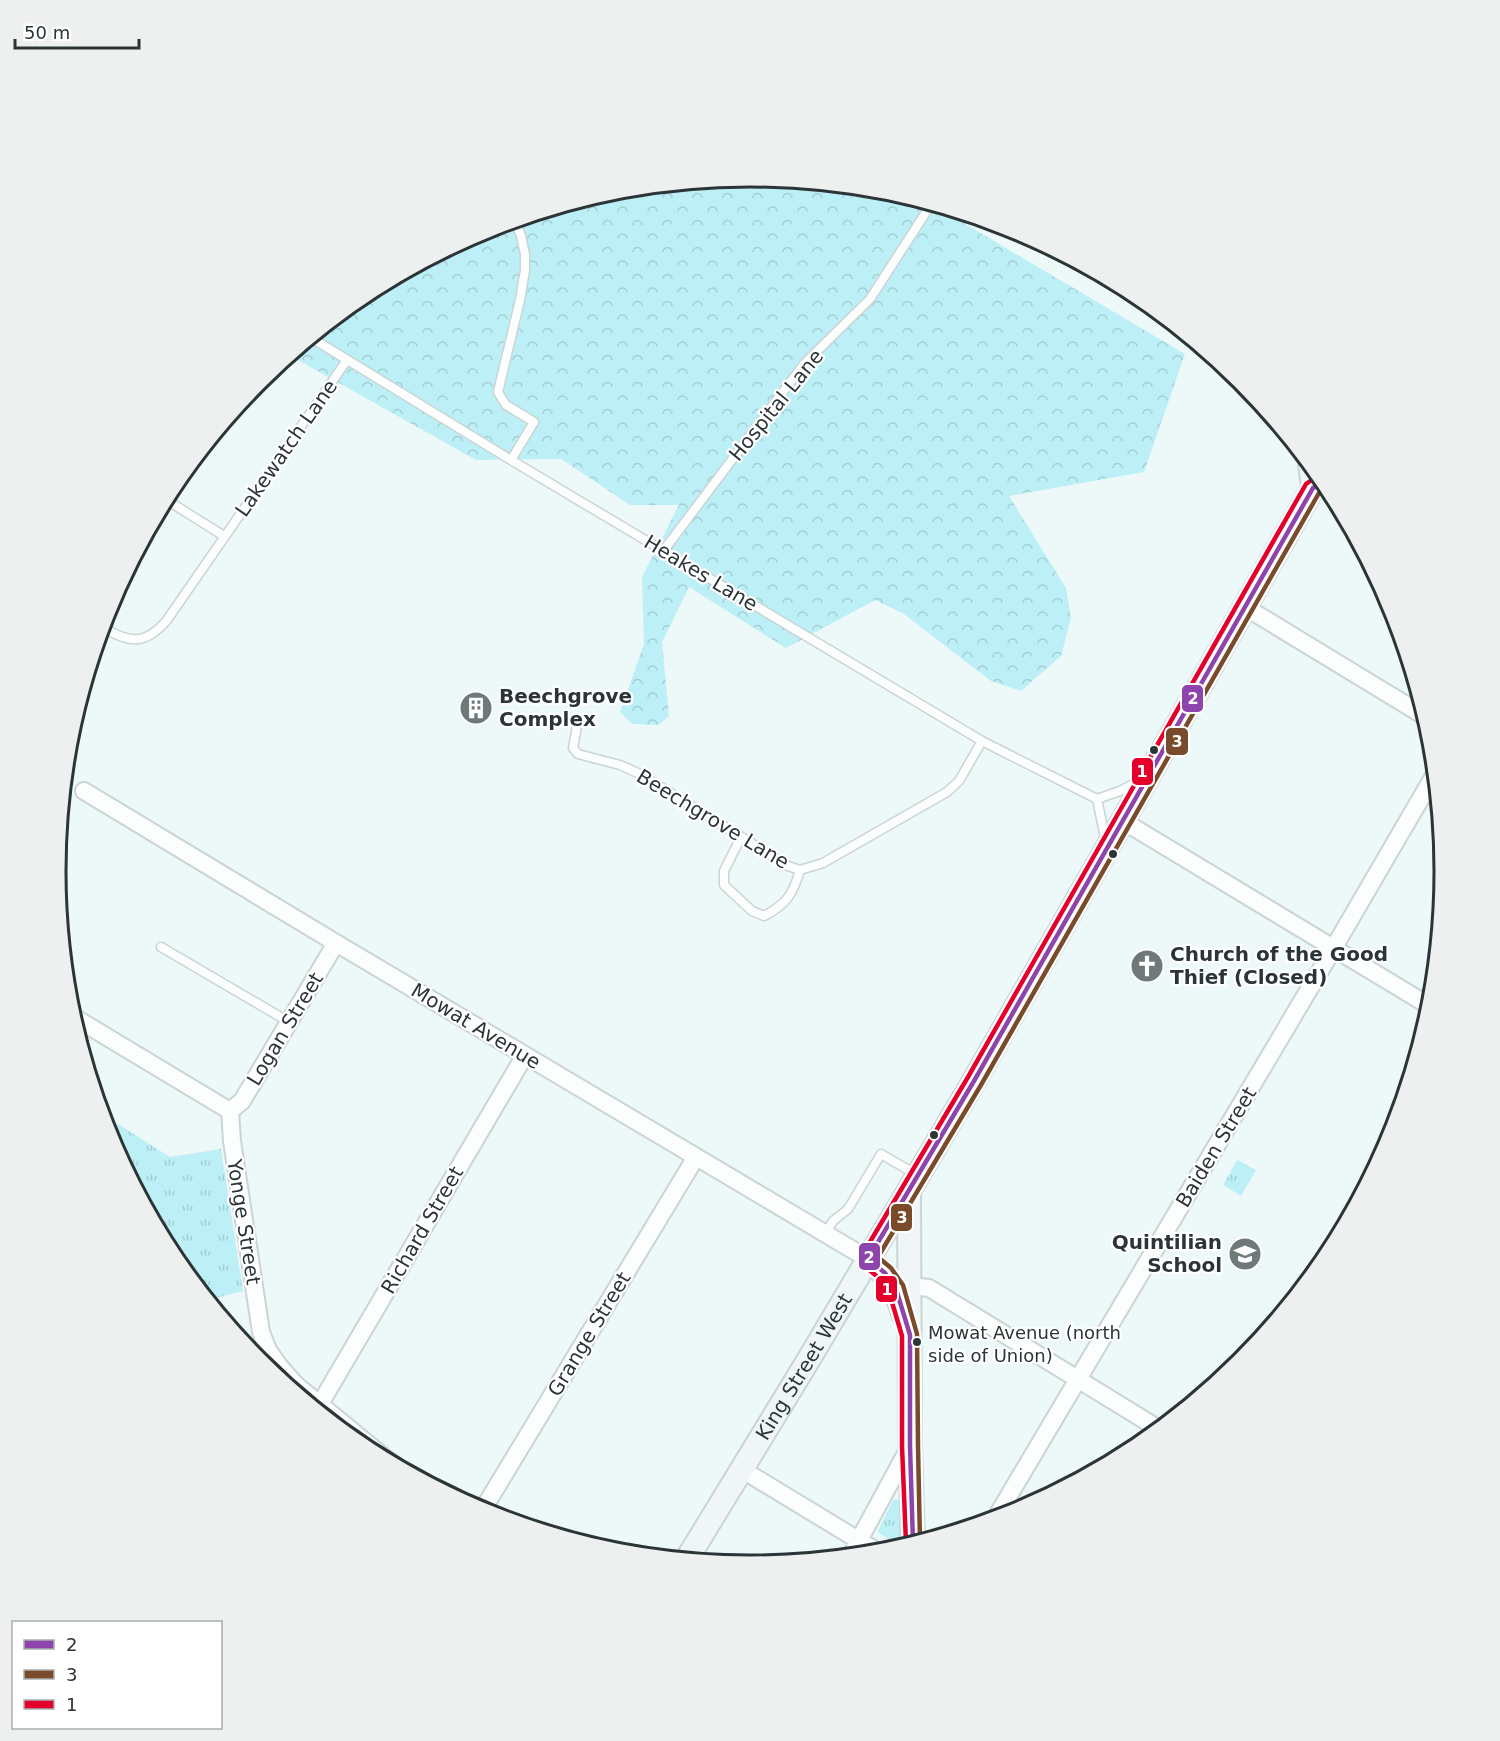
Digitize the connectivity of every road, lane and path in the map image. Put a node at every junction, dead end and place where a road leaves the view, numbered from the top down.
1 (927, 210) edge
2 (518, 228) edge
3 (317, 341) edge
4 (348, 360) junction
5 (511, 460) junction
6 (1317, 487) edge
7 (173, 504) edge
8 (224, 536) junction
9 (664, 550) junction
10 (1245, 607) junction
11 (110, 631) edge
12 (1415, 710) edge
13 (578, 721) dead end
14 (982, 741) junction
15 (1148, 777) junction
16 (1428, 785) edge
17 (84, 791) dead end
18 (1097, 799) junction
19 (1123, 821) junction
20 (741, 837) junction
21 (1107, 848) junction
22 (800, 870) junction
23 (336, 944) junction
24 (161, 947) dead end
25 (1333, 949) junction
26 (1421, 1001) edge
27 (289, 1022) junction
28 (83, 1023) edge
29 (525, 1055) junction
30 (230, 1111) junction
31 (696, 1157) junction
32 (914, 1183) junction
33 (825, 1234) junction
34 (868, 1259) junction
35 (910, 1286) junction
36 (910, 1335) junction
37 (281, 1368) edge
38 (1078, 1380) junction
39 (321, 1403) edge
40 (1151, 1424) edge
41 (910, 1446) junction
42 (741, 1469) junction
43 (488, 1502) edge
44 (1003, 1505) edge
45 (913, 1534) edge
46 (853, 1546) edge
47 (856, 1546) edge
48 (691, 1552) edge

1 - 9 lane, Hospital Lane
2 - 5 lane
3 - 4 lane, Heakes Lane
4 - 5 lane, Heakes Lane
4 - 8 lane, Lakewatch Lane
5 - 9 lane, Heakes Lane
6 - 10 main road, King Street West
7 - 8 lane, Lakewatch Lane
8 - 11 lane, Lakewatch Lane
9 - 14 lane, Heakes Lane
10 - 12 street
10 - 15 main road, King Street West
13 - 20 lane, Beechgrove Lane
14 - 18 lane, Heakes Lane
14 - 22 lane, Beechgrove Lane
15 - 18 lane
15 - 19 main road, King Street West
16 - 25 street, Baiden Street
17 - 23 street, Mowat Avenue
18 - 21 lane
19 - 21 main road, King Street West
19 - 25 street
20 - 22 lane, Beechgrove Lane
20 - 22 lane
21 - 32 main road, King Street West
23 - 27 street, Logan Street
23 - 29 street, Mowat Avenue
24 - 27 lane
25 - 26 street
25 - 38 street, Baiden Street
27 - 30 street, Logan Street
28 - 30 street
29 - 31 street, Mowat Avenue
29 - 39 street, Richard Street
30 - 37 street, Yonge Street
31 - 33 street, Mowat Avenue
31 - 43 street, Grange Street
32 - 33 lane
32 - 34 main road, King Street West
32 - 35 main road
33 - 34 street, Mowat Avenue
34 - 36 main road
34 - 42 main road, King Street West
35 - 36 main road
35 - 38 street
36 - 41 main road
38 - 40 street
38 - 44 street, Baiden Street
41 - 45 main road
41 - 47 street
42 - 46 street
42 - 48 main road, King Street West

